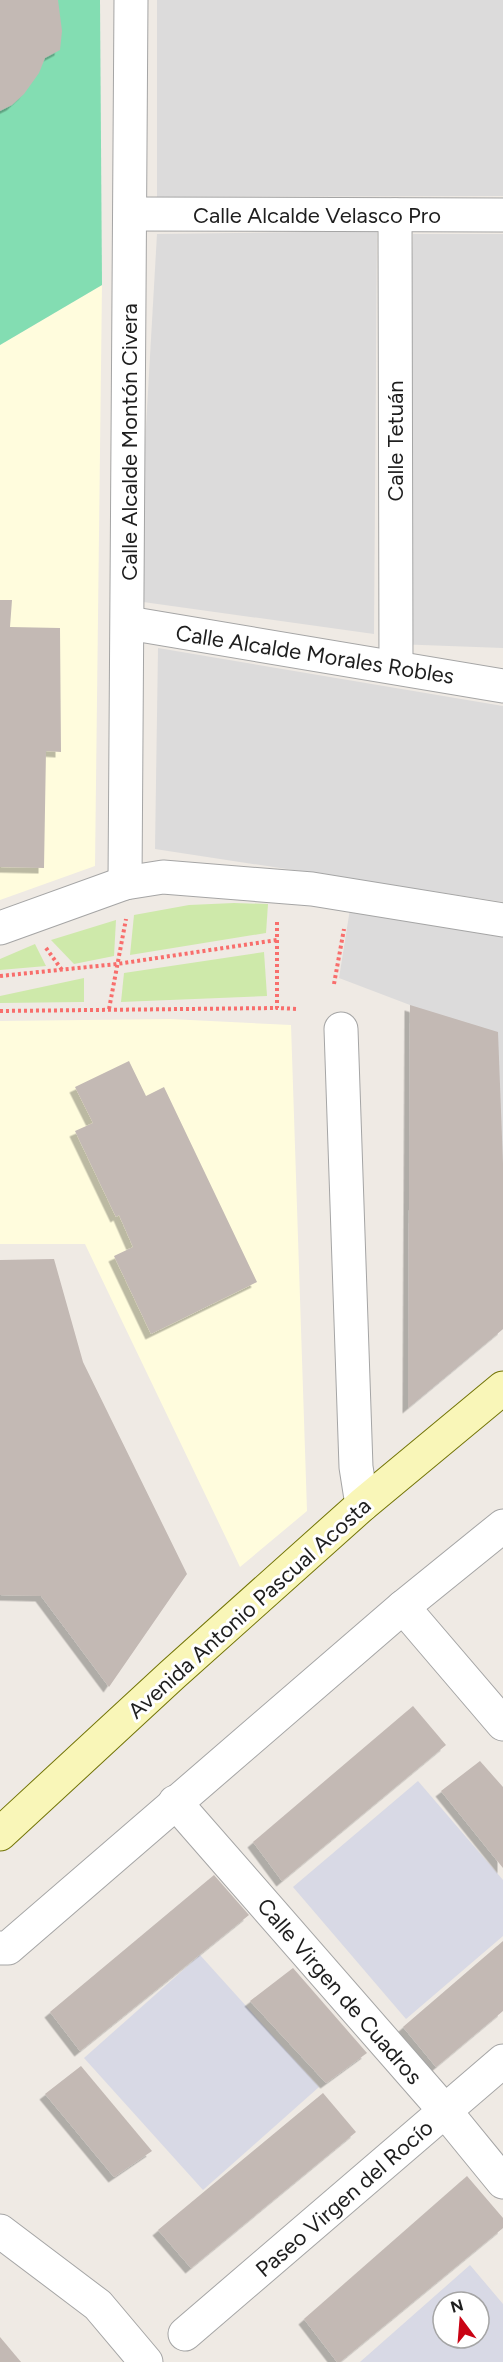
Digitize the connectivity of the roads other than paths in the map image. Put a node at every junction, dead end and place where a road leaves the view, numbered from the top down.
1 (131, 0) edge
2 (131, 214) junction
3 (395, 215) junction
4 (503, 215) edge
5 (128, 623) junction
6 (396, 667) junction
7 (503, 686) edge
8 (126, 898) junction
9 (503, 920) edge
10 (0, 928) edge
11 (341, 1029) dead end
12 (503, 1388) edge
13 (362, 1505) junction
14 (503, 1526) edge
15 (403, 1606) junction
16 (503, 1724) edge
17 (175, 1802) junction
18 (0, 1834) edge
19 (0, 1948) edge
20 (503, 2061) edge
21 (445, 2111) junction
22 (503, 2181) edge
23 (0, 2231) edge
24 (185, 2334) dead end
25 (146, 2362) edge

1 - 2 street, Calle Alcalde Montón Civera
2 - 3 street, Calle Alcalde Velasco Pro
2 - 5 street, Calle Alcalde Montón Civera
3 - 4 street, Calle Alcalde Velasco Pro
3 - 6 street, Calle Tetuán
5 - 6 street, Calle Alcalde Morales Robles
5 - 8 street, Calle Alcalde Montón Civera
6 - 7 street, Calle Alcalde Morales Robles
8 - 9 street
8 - 10 street
11 - 13 street
12 - 13 street, Avenida Antonio Pascual Acosta
13 - 18 street, Avenida Antonio Pascual Acosta
14 - 15 street
15 - 16 street
15 - 17 street
17 - 19 street
17 - 21 street, Calle Virgen de Cuadros
20 - 21 street, Paseo Virgen del Rocío
21 - 22 street, Calle Virgen de Cuadros
21 - 24 street, Paseo Virgen del Rocío
23 - 25 street

